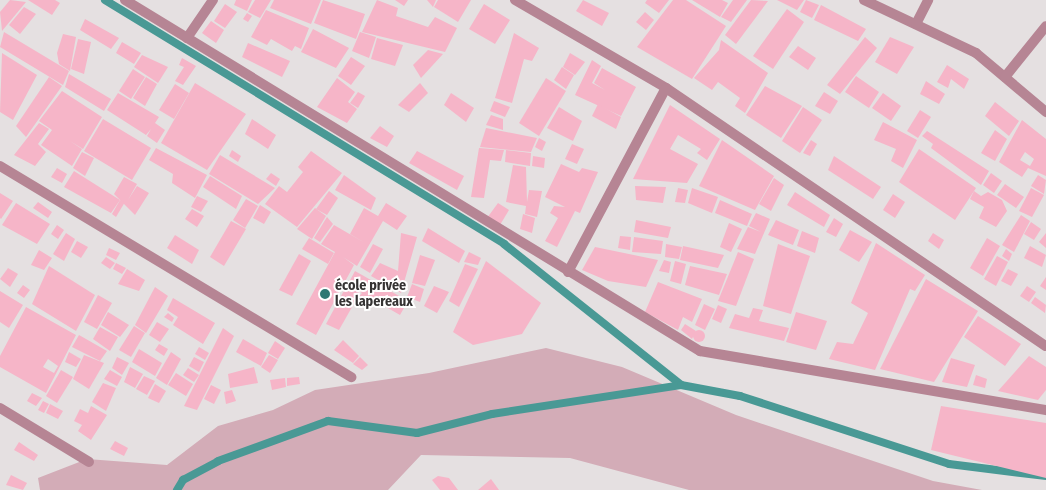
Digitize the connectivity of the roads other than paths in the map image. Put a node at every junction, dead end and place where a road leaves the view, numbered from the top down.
1 (125, 0) edge
2 (213, 0) edge
3 (515, 0) edge
4 (864, 0) edge
5 (928, 0) edge
6 (916, 24) junction
7 (1046, 26) edge
8 (187, 38) junction
9 (1005, 77) junction
10 (666, 88) junction
11 (1046, 112) edge
12 (0, 166) edge
13 (568, 272) junction
14 (1046, 346) edge
15 (351, 377) dead end
16 (0, 408) edge
17 (1046, 410) edge
18 (89, 462) dead end

1 - 8 street
2 - 8 street
3 - 10 street
4 - 6 street
5 - 6 street
6 - 9 street
7 - 9 street
8 - 13 street
9 - 11 street
10 - 13 street
10 - 14 street
12 - 15 street
13 - 17 street
16 - 18 street

